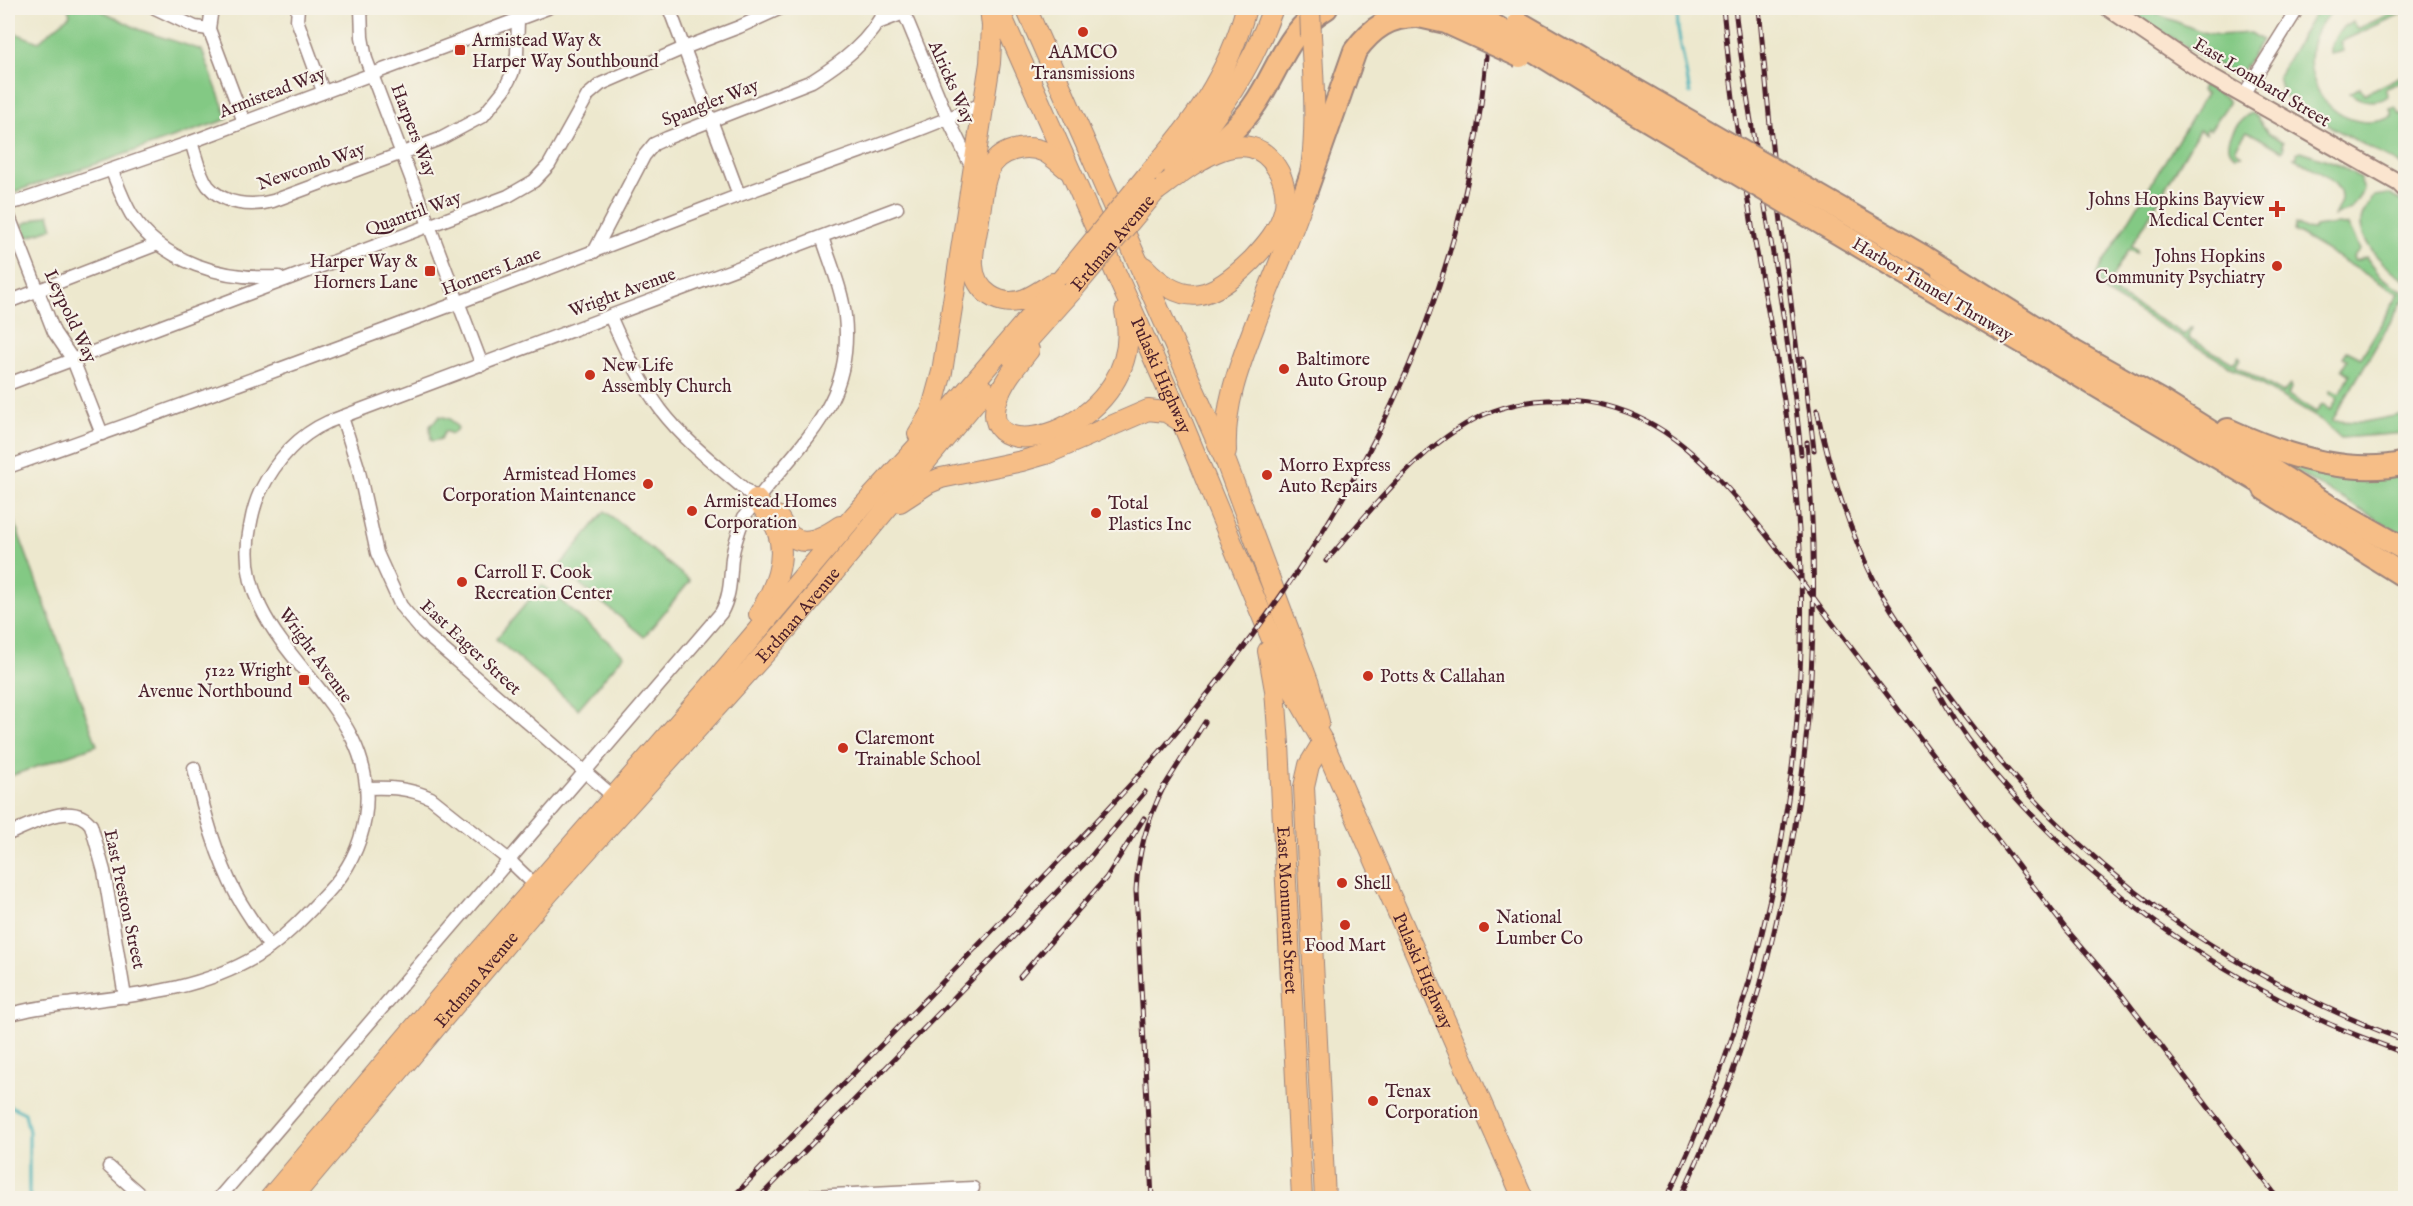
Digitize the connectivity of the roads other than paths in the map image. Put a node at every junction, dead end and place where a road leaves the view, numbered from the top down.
1 (155, 8) edge
2 (212, 8) edge
3 (298, 8) edge
4 (361, 8) edge
5 (548, 8) edge
6 (669, 8) edge
7 (781, 8) edge
8 (885, 8) edge
9 (990, 8) edge
10 (998, 8) edge
11 (1026, 8) edge
12 (1246, 8) edge
13 (1273, 8) edge
14 (1310, 8) edge
15 (1326, 8) edge
16 (1465, 8) edge
17 (1493, 8) edge
18 (2109, 8) edge
19 (2298, 8) edge
20 (903, 10) edge
21 (1428, 12) edge
22 (518, 19) junction
23 (878, 23) junction
24 (209, 29) junction
25 (684, 48) junction
26 (1053, 70) junction
27 (373, 74) junction
28 (1029, 80) junction
29 (323, 92) junction
30 (2243, 96) junction
31 (984, 103) junction
32 (1619, 103) junction
33 (948, 119) junction
34 (711, 121) junction
35 (244, 122) junction
36 (191, 142) junction
37 (404, 153) junction
38 (1204, 156) junction
39 (973, 169) junction
40 (112, 171) junction
41 (1070, 171) junction
42 (1151, 183) junction
43 (2404, 186) edge
44 (1305, 193) junction
45 (739, 195) junction
46 (8, 203) edge
47 (897, 208) dead end
48 (8, 213) edge
49 (430, 226) junction
50 (822, 237) junction
51 (158, 244) junction
52 (594, 252) junction
53 (1138, 261) junction
54 (292, 276) junction
55 (1118, 279) junction
56 (1070, 282) junction
57 (38, 292) junction
58 (8, 302) edge
59 (459, 303) junction
60 (610, 316) junction
61 (73, 360) junction
62 (482, 364) junction
63 (8, 384) edge
64 (2161, 401) junction
65 (342, 417) junction
66 (1182, 422) junction
67 (102, 434) junction
68 (2200, 448) junction
69 (1226, 462) junction
70 (2406, 464) edge
71 (8, 467) edge
72 (893, 474) junction
73 (756, 499) junction
74 (855, 516) junction
75 (878, 517) junction
76 (2406, 550) edge
77 (2406, 565) edge
78 (2406, 577) edge
79 (1263, 621) junction
80 (714, 682) junction
81 (1323, 742) junction
82 (194, 768) dead end
83 (584, 772) junction
84 (367, 788) junction
85 (614, 797) junction
86 (8, 834) edge
87 (509, 860) junction
88 (536, 886) junction
89 (270, 947) junction
90 (125, 997) junction
91 (8, 1015) edge
92 (109, 1167) dead end
93 (973, 1188) dead end
94 (958, 1194) edge
95 (812, 1196) dead end
96 (144, 1198) edge
97 (219, 1198) edge
98 (270, 1198) edge
99 (292, 1198) edge
100 (1302, 1198) edge
101 (1325, 1198) edge
102 (1523, 1198) edge

1 - 24 street
2 - 24 street
3 - 29 street
4 - 27 street, Harpers Way
5 - 22 street, Armistead Way
6 - 25 street
7 - 25 street, Quantril Way
8 - 23 street, Spangler Way
9 - 31 main road
10 - 28 main road, Pulaski Highway
11 - 26 main road, Pulaski Highway
12 - 42 main road, Erdman Avenue
13 - 42 main road, Erdman Avenue
14 - 44 main road, bridge
15 - 38 highway
16 - 32 highway, Harbor Tunnel Thruway, bridge
17 - 64 highway, Harbor Tunnel Thruway, bridge
18 - 30 main road, East Lombard Street
19 - 30 street
20 - 23 street, Spangler Way
20 - 33 street, Alricks Way
21 - 32 highway, bridge
21 - 44 highway
22 - 27 street, Armistead Way
22 - 37 street, Newcomb Way
23 - 34 street, Spangler Way
24 - 35 street
25 - 34 street
25 - 49 street, Quantril Way
26 - 28 main road
26 - 53 main road, Pulaski Highway
27 - 29 street, Armistead Way
27 - 37 street, Harpers Way
28 - 41 main road, Pulaski Highway
29 - 35 street, Armistead Way
30 - 43 main road, East Lombard Street
31 - 33 street, Horners Lane
31 - 39 main road
32 - 68 highway, Harbor Tunnel Thruway, bridge
33 - 39 street, Alricks Way
33 - 45 street, Horners Lane
34 - 45 street
34 - 52 street, Spangler Way
35 - 36 street, Armistead Way
36 - 37 street, Newcomb Way
36 - 40 street, Armistead Way
37 - 49 street, Harpers Way
38 - 42 main road
38 - 53 main road
39 - 72 main road
40 - 46 street, Armistead Way
40 - 51 street
41 - 55 main road, Pulaski Highway
41 - 56 main road
42 - 56 main road, Erdman Avenue, bridge
44 - 69 main road
45 - 52 street, Horners Lane
47 - 50 street, Wright Avenue
48 - 57 street, Leypold Way
49 - 54 street, Quantril Way
49 - 59 street, Harpers Way
50 - 60 street, Wright Avenue
50 - 73 street
51 - 54 street
51 - 57 street
52 - 59 street, Horners Lane
53 - 69 main road, Pulaski Highway
54 - 61 street, Quantril Way
55 - 56 main road
55 - 66 main road, Pulaski Highway
56 - 72 main road, Erdman Avenue
56 - 75 main road, Erdman Avenue
57 - 58 street
57 - 61 street, Leypold Way
59 - 62 street, Harpers Way
59 - 67 street, Horners Lane
60 - 62 street, Wright Avenue
60 - 73 street
61 - 63 street, Quantril Way
61 - 67 street, Leypold Way
62 - 65 street, Wright Avenue
64 - 70 highway
64 - 76 highway, Harbor Tunnel Thruway
65 - 83 street, East Eager Street
65 - 84 street, Wright Avenue
66 - 75 main road
66 - 79 main road, Pulaski Highway
67 - 71 street, Horners Lane
68 - 77 highway, Harbor Tunnel Thruway
68 - 78 highway
69 - 81 main road, Pulaski Highway
72 - 74 main road, Erdman Avenue
73 - 74 main road
73 - 80 main road
73 - 83 street
74 - 80 main road, Erdman Avenue
75 - 99 main road, Erdman Avenue
79 - 81 main road, Pulaski Highway
79 - 100 main road, East Monument Street
80 - 85 main road, Erdman Avenue
81 - 101 main road, East Monument Street
81 - 102 main road, Pulaski Highway
82 - 89 street
83 - 85 street, East Eager Street
83 - 87 street
84 - 87 street
84 - 89 street, Wright Avenue
85 - 88 main road, Erdman Avenue
86 - 90 street, East Preston Street
87 - 88 street
87 - 97 street
88 - 98 main road, Erdman Avenue
89 - 90 street, Wright Avenue
90 - 91 street, Wright Avenue
92 - 96 street
93 - 94 street
94 - 95 street

